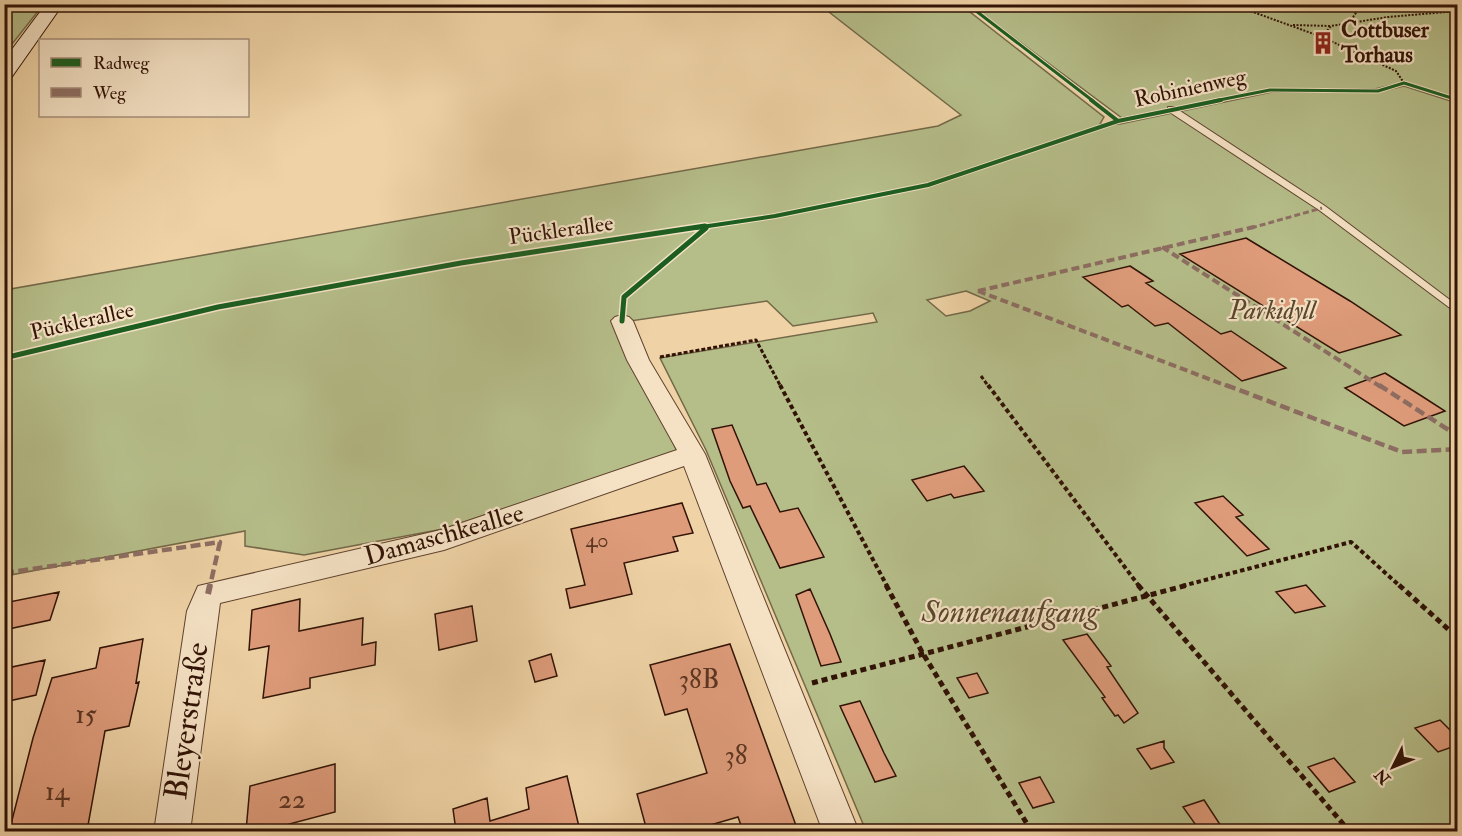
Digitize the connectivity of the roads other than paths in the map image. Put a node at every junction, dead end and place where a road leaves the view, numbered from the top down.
1 (55, 4) edge
2 (4, 74) edge
3 (1171, 109) dead end
4 (1458, 312) edge
5 (622, 321) dead end
6 (692, 454) junction
7 (202, 611) joint
8 (172, 831) edge
9 (841, 831) edge

1 - 2 main road
3 - 4 lane
5 - 6 street
6 - 7 street, Damaschkeallee
6 - 9 street
7 - 8 street, Bleyerstraße

